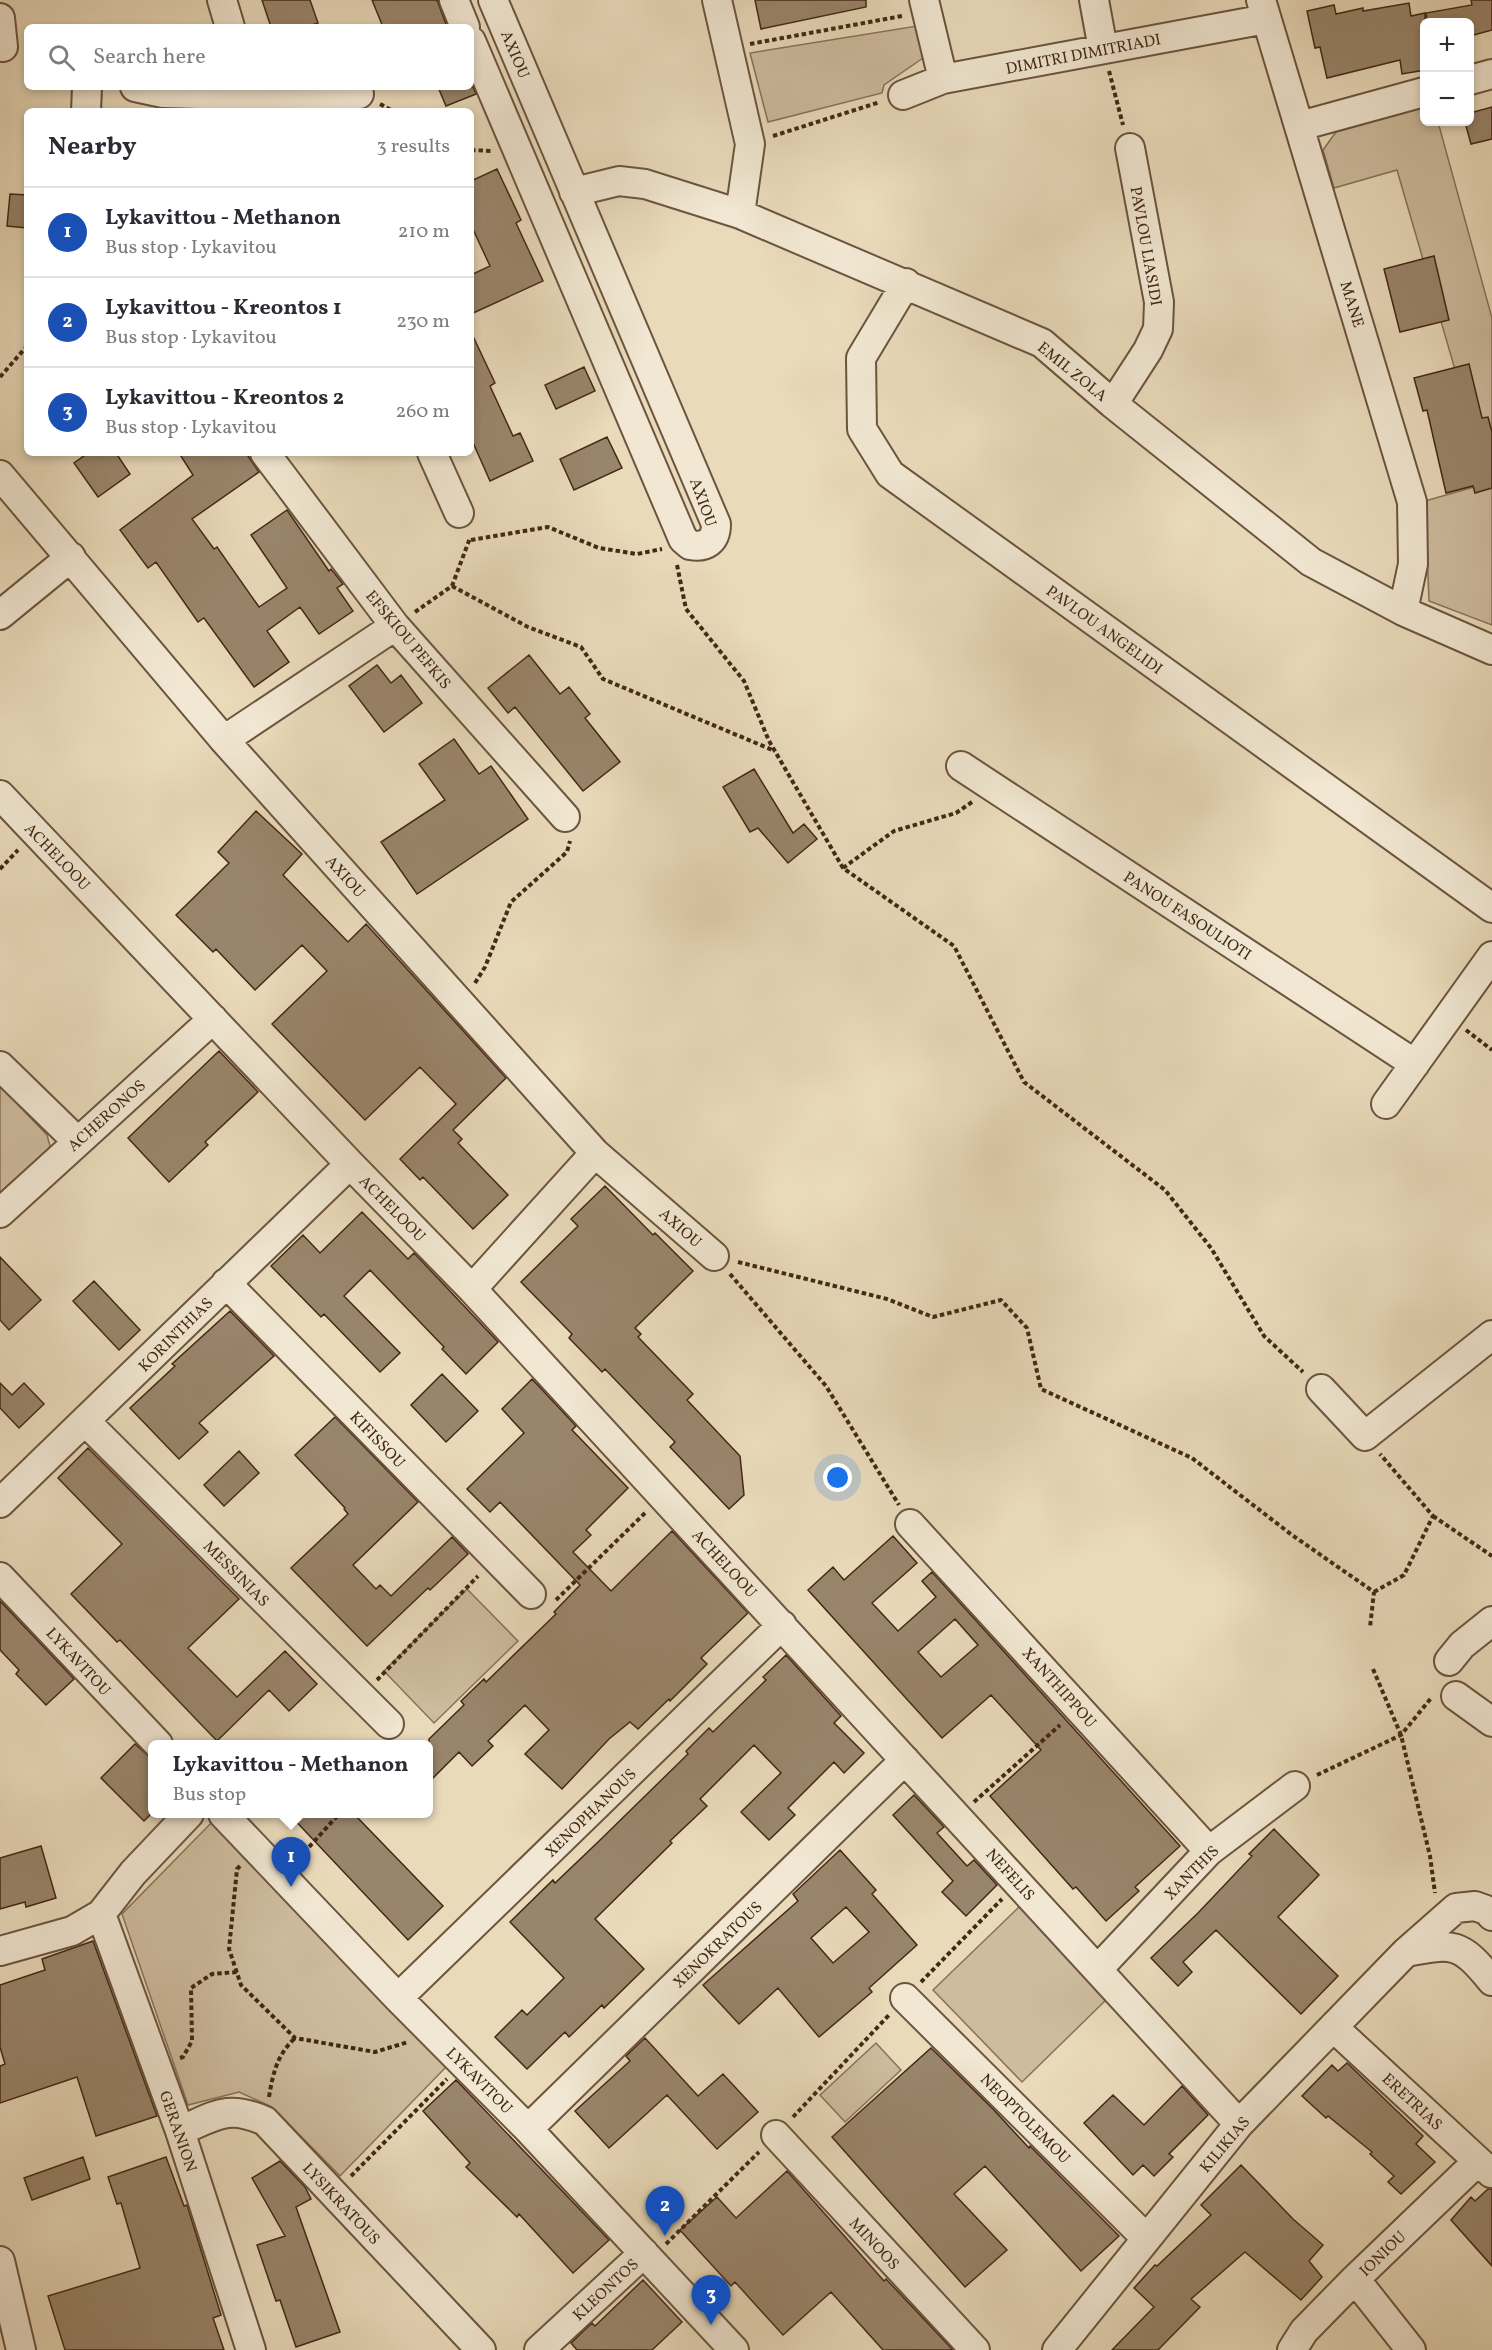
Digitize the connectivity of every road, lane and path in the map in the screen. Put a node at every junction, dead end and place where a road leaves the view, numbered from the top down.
1 (222, 0) edge
2 (454, 0) edge
3 (493, 0) edge
4 (717, 0) edge
5 (1094, 0) edge
6 (925, 6) edge
7 (1264, 9) edge
8 (0, 18) edge
9 (229, 24) edge
10 (464, 24) edge
11 (474, 48) edge
12 (728, 48) junction
13 (1103, 49) junction
14 (10, 50) edge
15 (1492, 74) edge
16 (943, 79) junction
17 (1474, 79) edge
18 (87, 90) edge
19 (149, 90) edge
20 (1420, 93) edge
21 (359, 94) dead end
22 (903, 95) joint
23 (263, 97) edge
24 (86, 108) edge
25 (1300, 126) junction
26 (750, 144) junction
27 (1130, 148) joint
28 (574, 192) junction
29 (740, 214) junction
30 (906, 284) junction
31 (24, 349) edge
32 (0, 377) edge
33 (1113, 404) junction
34 (267, 456) edge
35 (433, 456) edge
36 (0, 475) edge
37 (459, 513) joint
38 (471, 540) junction
39 (678, 542) junction
40 (71, 557) junction
41 (452, 586) junction
42 (1403, 611) junction
43 (0, 615) edge
44 (395, 626) junction
45 (1492, 650) edge
46 (224, 740) junction
47 (775, 751) junction
48 (961, 766) dead end
49 (993, 787) junction
50 (0, 795) edge
51 (565, 817) joint
52 (843, 868) junction
53 (1492, 908) edge
54 (1492, 956) edge
55 (461, 1004) junction
56 (213, 1019) junction
57 (1414, 1064) junction
58 (0, 1066) edge
59 (1386, 1104) dead end
60 (77, 1141) junction
61 (595, 1153) junction
62 (350, 1164) junction
63 (0, 1213) edge
64 (714, 1256) junction
65 (226, 1283) junction
66 (472, 1289) junction
67 (1492, 1335) edge
68 (1321, 1389) joint
69 (86, 1422) junction
70 (1365, 1436) junction
71 (663, 1496) junction
72 (0, 1503) edge
73 (1433, 1516) junction
74 (910, 1524) joint
75 (1492, 1556) edge
76 (495, 1558) junction
77 (0, 1577) edge
78 (1374, 1593) junction
79 (531, 1594) joint
80 (1492, 1621) edge
81 (782, 1625) junction
82 (1370, 1627) dead end
83 (1449, 1661) dead end
84 (1373, 1669) dead end
85 (1445, 1695) joint
86 (362, 1696) junction
87 (1079, 1708) junction
88 (1492, 1722) edge
89 (389, 1724) dead end
90 (1401, 1735) junction
91 (154, 1740) edge
92 (906, 1760) junction
93 (1295, 1786) joint
94 (958, 1817) junction
95 (185, 1818) edge
96 (227, 1818) edge
97 (335, 1818) edge
98 (255, 1847) junction
99 (1209, 1851) junction
100 (283, 1876) junction
101 (1018, 1882) junction
102 (101, 1914) junction
103 (1444, 1916) junction
104 (1492, 1916) edge
105 (0, 1951) edge
106 (1406, 1952) junction
107 (1098, 1969) junction
108 (237, 1972) junction
109 (1492, 1981) edge
110 (398, 1998) junction
111 (905, 1998) junction
112 (1333, 2027) junction
113 (435, 2035) junction
114 (295, 2038) junction
115 (463, 2063) junction
116 (156, 2066) junction
117 (265, 2121) junction
118 (1239, 2124) junction
119 (528, 2129) junction
120 (180, 2131) junction
121 (776, 2135) junction
122 (1485, 2168) edge
123 (333, 2193) junction
124 (1146, 2238) junction
125 (647, 2256) junction
126 (0, 2261) edge
127 (1355, 2279) junction
128 (21, 2350) edge
129 (251, 2350) edge
130 (481, 2350) edge
131 (539, 2350) edge
132 (734, 2350) edge
133 (975, 2350) edge
134 (1057, 2350) edge
135 (1292, 2350) edge
136 (1411, 2350) edge

1 - 9 street
2 - 10 street
3 - 28 street, AXIOU
4 - 12 street
5 - 13 street
6 - 12 path
6 - 16 street
7 - 13 street, DIMITRI DIMITRIADI
7 - 25 street, MANE
8 - 14 street
11 - 39 street, AXIOU
12 - 26 street
13 - 16 street, DIMITRI DIMITRIADI
13 - 27 path
15 - 17 street
16 - 22 street, DIMITRI DIMITRIADI
18 - 24 street
19 - 23 street
20 - 25 street
21 - 23 street
22 - 26 path
25 - 42 street, MANE
26 - 29 street
27 - 33 street, PAVLOU LIASIDI
28 - 29 street, EMIL ZOLA
28 - 39 street, AXIOU
29 - 30 street, EMIL ZOLA
30 - 33 street, EMIL ZOLA
30 - 53 street, PAVLOU ANGELIDI
31 - 32 path
33 - 42 street, EMIL ZOLA
34 - 44 street, EFSKIOU PEFKIS
35 - 37 street
36 - 40 street, AXIOU
37 - 38 path
38 - 39 path
38 - 41 path
39 - 47 path
40 - 43 street
40 - 46 street, AXIOU
41 - 44 path
41 - 47 path
42 - 45 street, EMIL ZOLA
44 - 46 street
44 - 51 street, EFSKIOU PEFKIS
46 - 55 street, AXIOU
47 - 52 path
48 - 49 street, PANOU FASOULIOTI
49 - 52 path
49 - 57 street, PANOU FASOULIOTI
50 - 56 street, ACHELOOU
51 - 55 path
52 - 68 path
54 - 57 street
55 - 61 street, AXIOU
56 - 60 street, ACHERONOS
56 - 62 street, ACHELOOU
57 - 59 street
58 - 60 street
60 - 63 street, ACHERONOS
61 - 64 street, AXIOU
61 - 66 street
62 - 65 street, KORINTHIAS
62 - 66 street, ACHELOOU
64 - 74 path
64 - 78 path
65 - 69 street, KORINTHIAS
65 - 76 street, KIFISSOU
66 - 71 street, ACHELOOU
67 - 70 street
68 - 70 street
69 - 72 street, KORINTHIAS
69 - 86 street, MESSINIAS
70 - 73 path
71 - 79 path
71 - 81 street, ACHELOOU
73 - 75 path
73 - 78 path
74 - 87 street, XANTHIPPOU
76 - 79 street, KIFISSOU
76 - 86 path
77 - 91 street, LYKAVITOU
78 - 82 path
80 - 83 street
81 - 92 street, NEFELIS
81 - 110 street, XENOPHANOUS
84 - 90 path
85 - 88 street
85 - 90 path
86 - 89 street, MESSINIAS
87 - 94 path
87 - 99 street, XANTHIPPOU
90 - 93 path
90 - 103 path
92 - 94 street, NEFELIS
92 - 119 street, XENOKRATOUS
93 - 99 street, XANTHIS
94 - 101 street, NEFELIS
95 - 102 street
96 - 98 street, LYKAVITOU
97 - 100 path
98 - 100 street, LYKAVITOU
98 - 108 path
99 - 107 street, XANTHIS
100 - 110 street, LYKAVITOU
101 - 107 street, NEFELIS
101 - 111 path
102 - 105 street
102 - 116 street, GERANION
103 - 104 street
103 - 106 street, KILIKIAS
106 - 109 street
106 - 112 street, KILIKIAS
107 - 118 street, NEFELIS
108 - 114 path
108 - 116 path
110 - 113 street, LYKAVITOU
111 - 121 path
111 - 124 street, NEOPTOLEMOU
112 - 118 street, KILIKIAS
112 - 122 street, ERETRIAS
113 - 114 path
113 - 115 street, LYKAVITOU
114 - 117 path
115 - 119 street, LYKAVITOU
115 - 123 path
116 - 120 street, GERANION
117 - 120 street, LYSIKRATOUS
117 - 123 street, LYSIKRATOUS
118 - 124 street, KILIKIAS
119 - 125 street, LYKAVITOU
120 - 129 street, GERANION
121 - 125 path
121 - 133 street, MINOOS
122 - 127 street, IONIOU
123 - 130 street, LYSIKRATOUS
124 - 134 street, KILIKIAS
125 - 131 street, KLEONTOS
125 - 132 street, LYKAVITOU
126 - 128 street
127 - 135 street, IONIOU
127 - 136 street

